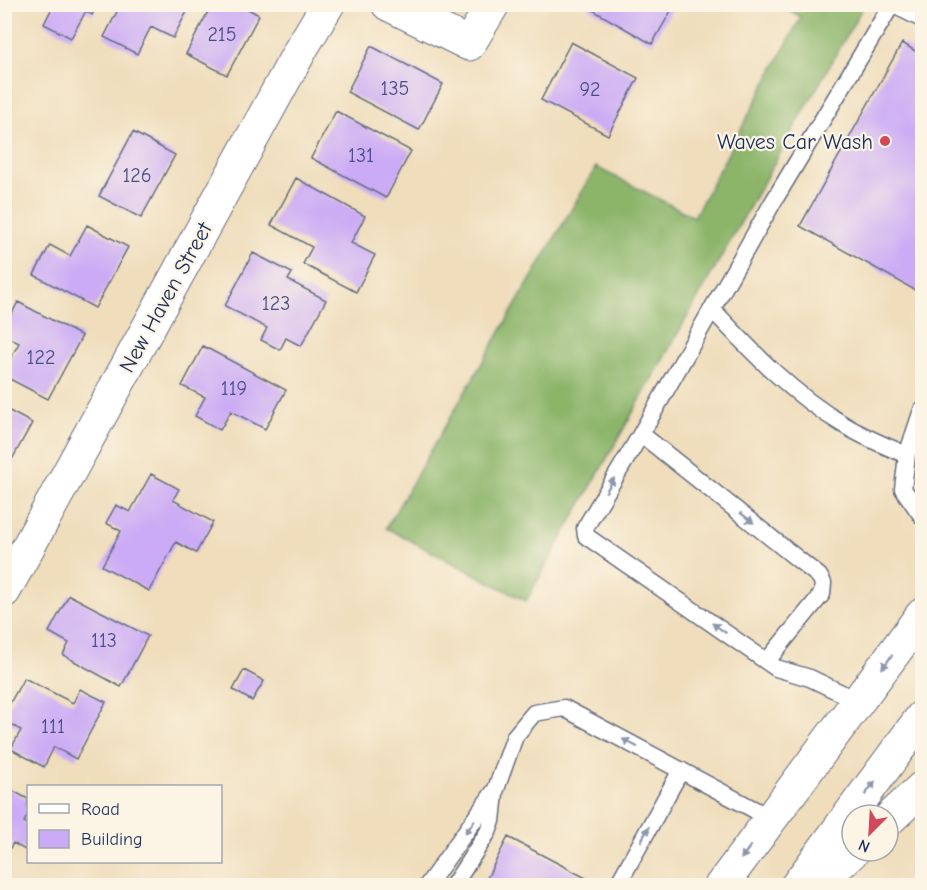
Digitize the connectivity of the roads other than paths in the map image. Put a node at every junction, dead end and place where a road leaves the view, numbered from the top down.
1 (328, 4) edge
2 (388, 4) edge
3 (493, 4) edge
4 (922, 19) edge
5 (712, 309) junction
6 (922, 410) edge
7 (641, 434) junction
8 (907, 455) junction
9 (922, 516) edge
10 (4, 591) edge
11 (922, 615) edge
12 (767, 661) junction
13 (858, 701) junction
14 (922, 717) edge
15 (681, 770) junction
16 (922, 788) edge
17 (496, 789) junction
18 (900, 809) edge
19 (770, 818) junction
20 (840, 863) edge
21 (427, 885) edge
22 (453, 885) edge
23 (617, 885) edge
24 (721, 885) edge
25 (797, 885) edge
26 (815, 885) edge

1 - 10 main road, New Haven Street
2 - 3 main road
4 - 5 lane
5 - 7 lane
5 - 8 lane
6 - 8 lane
7 -> 12 lane
12 -> 7 lane
8 - 9 lane
11 -> 13 main road
12 - 13 lane
13 - 19 main road
25 -> 14 main road
15 -> 17 lane
15 - 19 lane
23 -> 15 lane
16 - 18 main road
17 -> 21 lane
17 - 22 lane
19 -> 24 main road
20 - 26 main road

